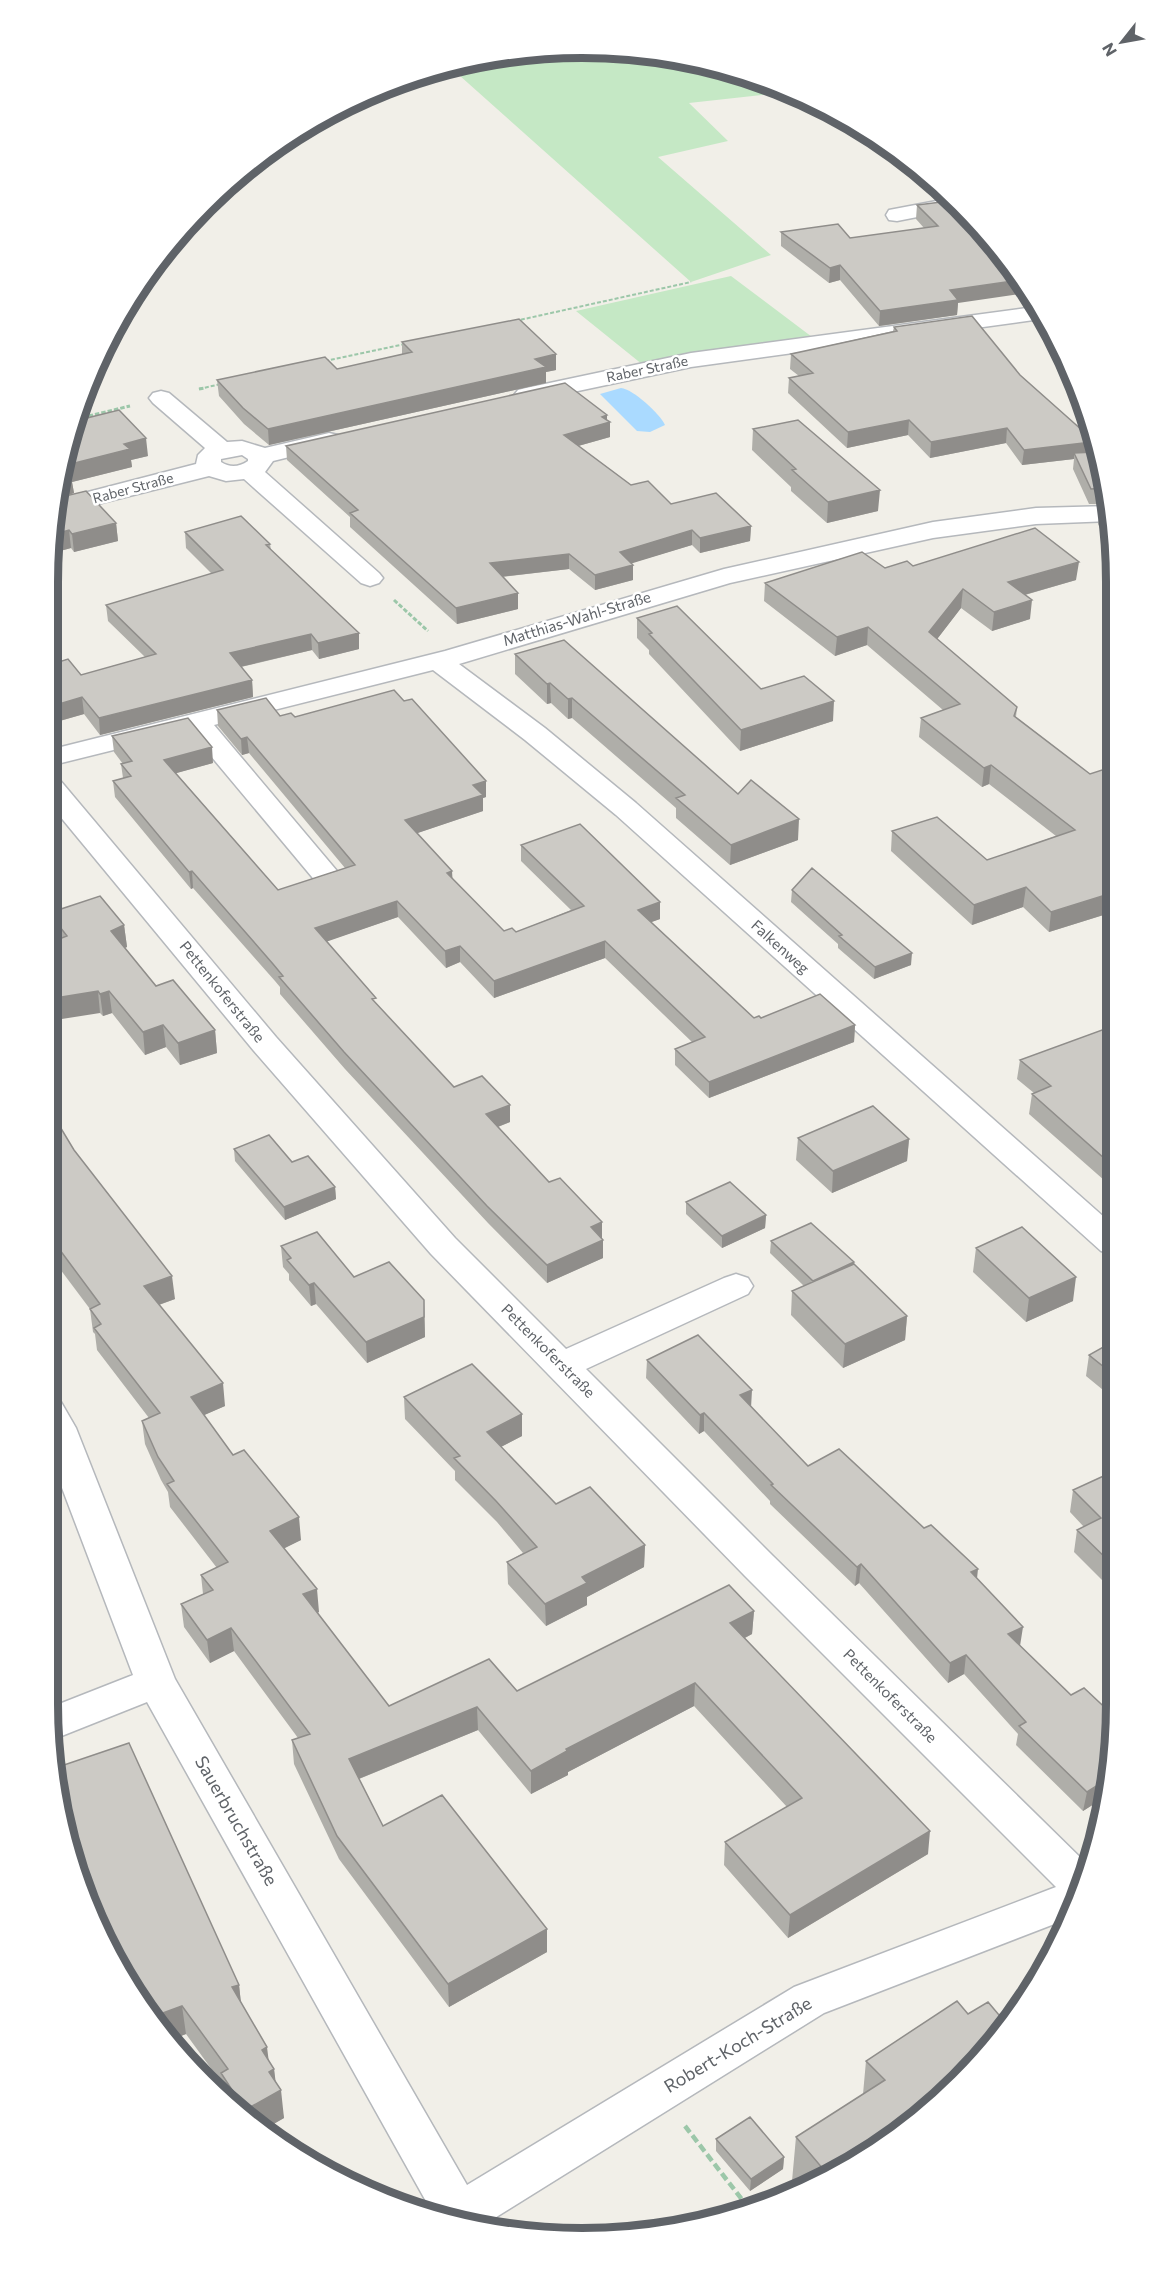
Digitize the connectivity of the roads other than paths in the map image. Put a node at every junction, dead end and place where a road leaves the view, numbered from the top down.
1 (945, 206) edge
2 (897, 215) dead end
3 (1031, 314) edge
4 (161, 398) road end
5 (505, 400) edge
6 (353, 435) edge
7 (216, 459) junction
8 (255, 464) junction
9 (65, 505) edge
10 (1101, 513) edge
11 (370, 578) road end
12 (446, 659) junction
13 (196, 721) junction
14 (58, 756) edge
15 (58, 796) edge
16 (327, 877) edge
17 (1106, 1237) edge
18 (736, 1286) dead end
19 (563, 1365) junction
20 (58, 1428) edge
21 (156, 1682) junction
22 (59, 1721) edge
23 (1076, 1880) edge
24 (1068, 1901) edge
25 (452, 2212) edge
26 (460, 2214) edge

1 - 2 street
3 - 5 street, Raber Straße
4 - 7 street
6 - 8 street, Raber Straße
7 - 8 street, Raber Straße
7 - 9 street, Raber Straße
8 - 11 street
10 - 12 street, Matthias-Wahl-Straße
12 - 13 street, Matthias-Wahl-Straße
12 - 17 street, Falkenweg
13 - 14 street, Matthias-Wahl-Straße
13 - 16 street
15 - 19 street, Pettenkoferstraße
18 - 19 street
19 - 23 street, Pettenkoferstraße
20 - 21 street, Sauerbruchstraße
21 - 22 street
21 - 25 street, Sauerbruchstraße
24 - 26 street, Robert-Koch-Straße

